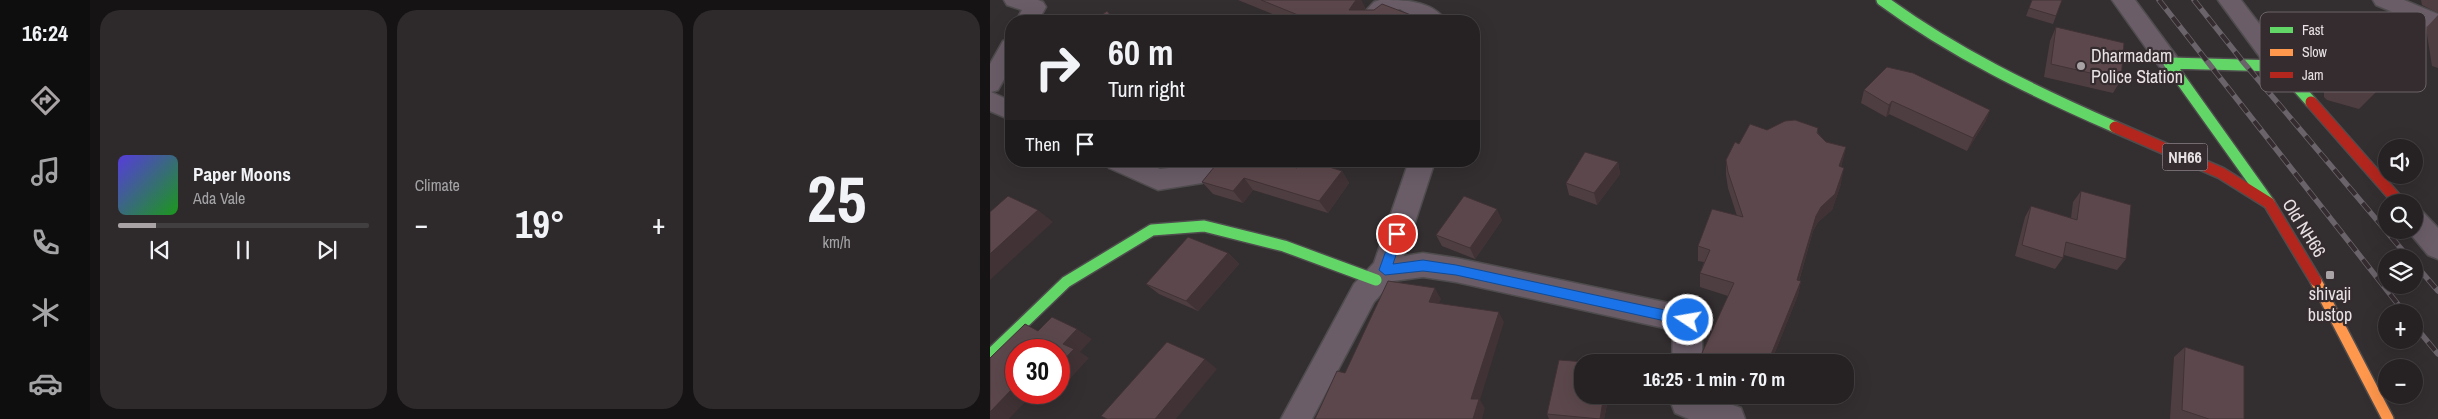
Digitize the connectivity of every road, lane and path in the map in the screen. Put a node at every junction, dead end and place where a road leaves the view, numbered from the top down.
1 (1015, 0) edge
2 (1402, 0) edge
3 (1882, 0) edge
4 (2124, 0) edge
5 (2229, 0) edge
6 (2384, 0) edge
7 (2412, 12) edge
8 (1030, 15) edge
9 (1373, 15) edge
10 (1426, 15) edge
11 (2426, 18) edge
12 (2438, 23) edge
13 (2260, 40) edge
14 (1005, 58) edge
15 (2169, 63) junction
16 (2260, 65) edge
17 (990, 84) edge
18 (2303, 92) edge
19 (990, 101) edge
20 (1005, 108) edge
21 (1131, 167) edge
22 (1204, 167) edge
23 (1420, 167) edge
24 (2392, 194) edge
25 (2269, 203) junction
26 (2423, 230) edge
27 (2438, 247) edge
28 (1381, 275) junction
29 (1687, 354) edge
30 (990, 355) edge
31 (1689, 404) edge
32 (1296, 419) edge
33 (1730, 419) edge
34 (2388, 419) edge

1 - 8 street
2 - 9 street
2 - 10 street
3 - 25 street, Old NH66 / NH66
4 - 15 street
5 - 13 street
6 - 7 street
11 - 12 street
14 - 17 street
15 - 16 street
15 - 25 street
18 - 24 street
19 - 20 street
21 - 22 street
23 - 28 street
25 - 34 street, Old NH66 / NH66
26 - 27 street
28 - 29 street
28 - 30 street
28 - 32 street
31 - 33 street

